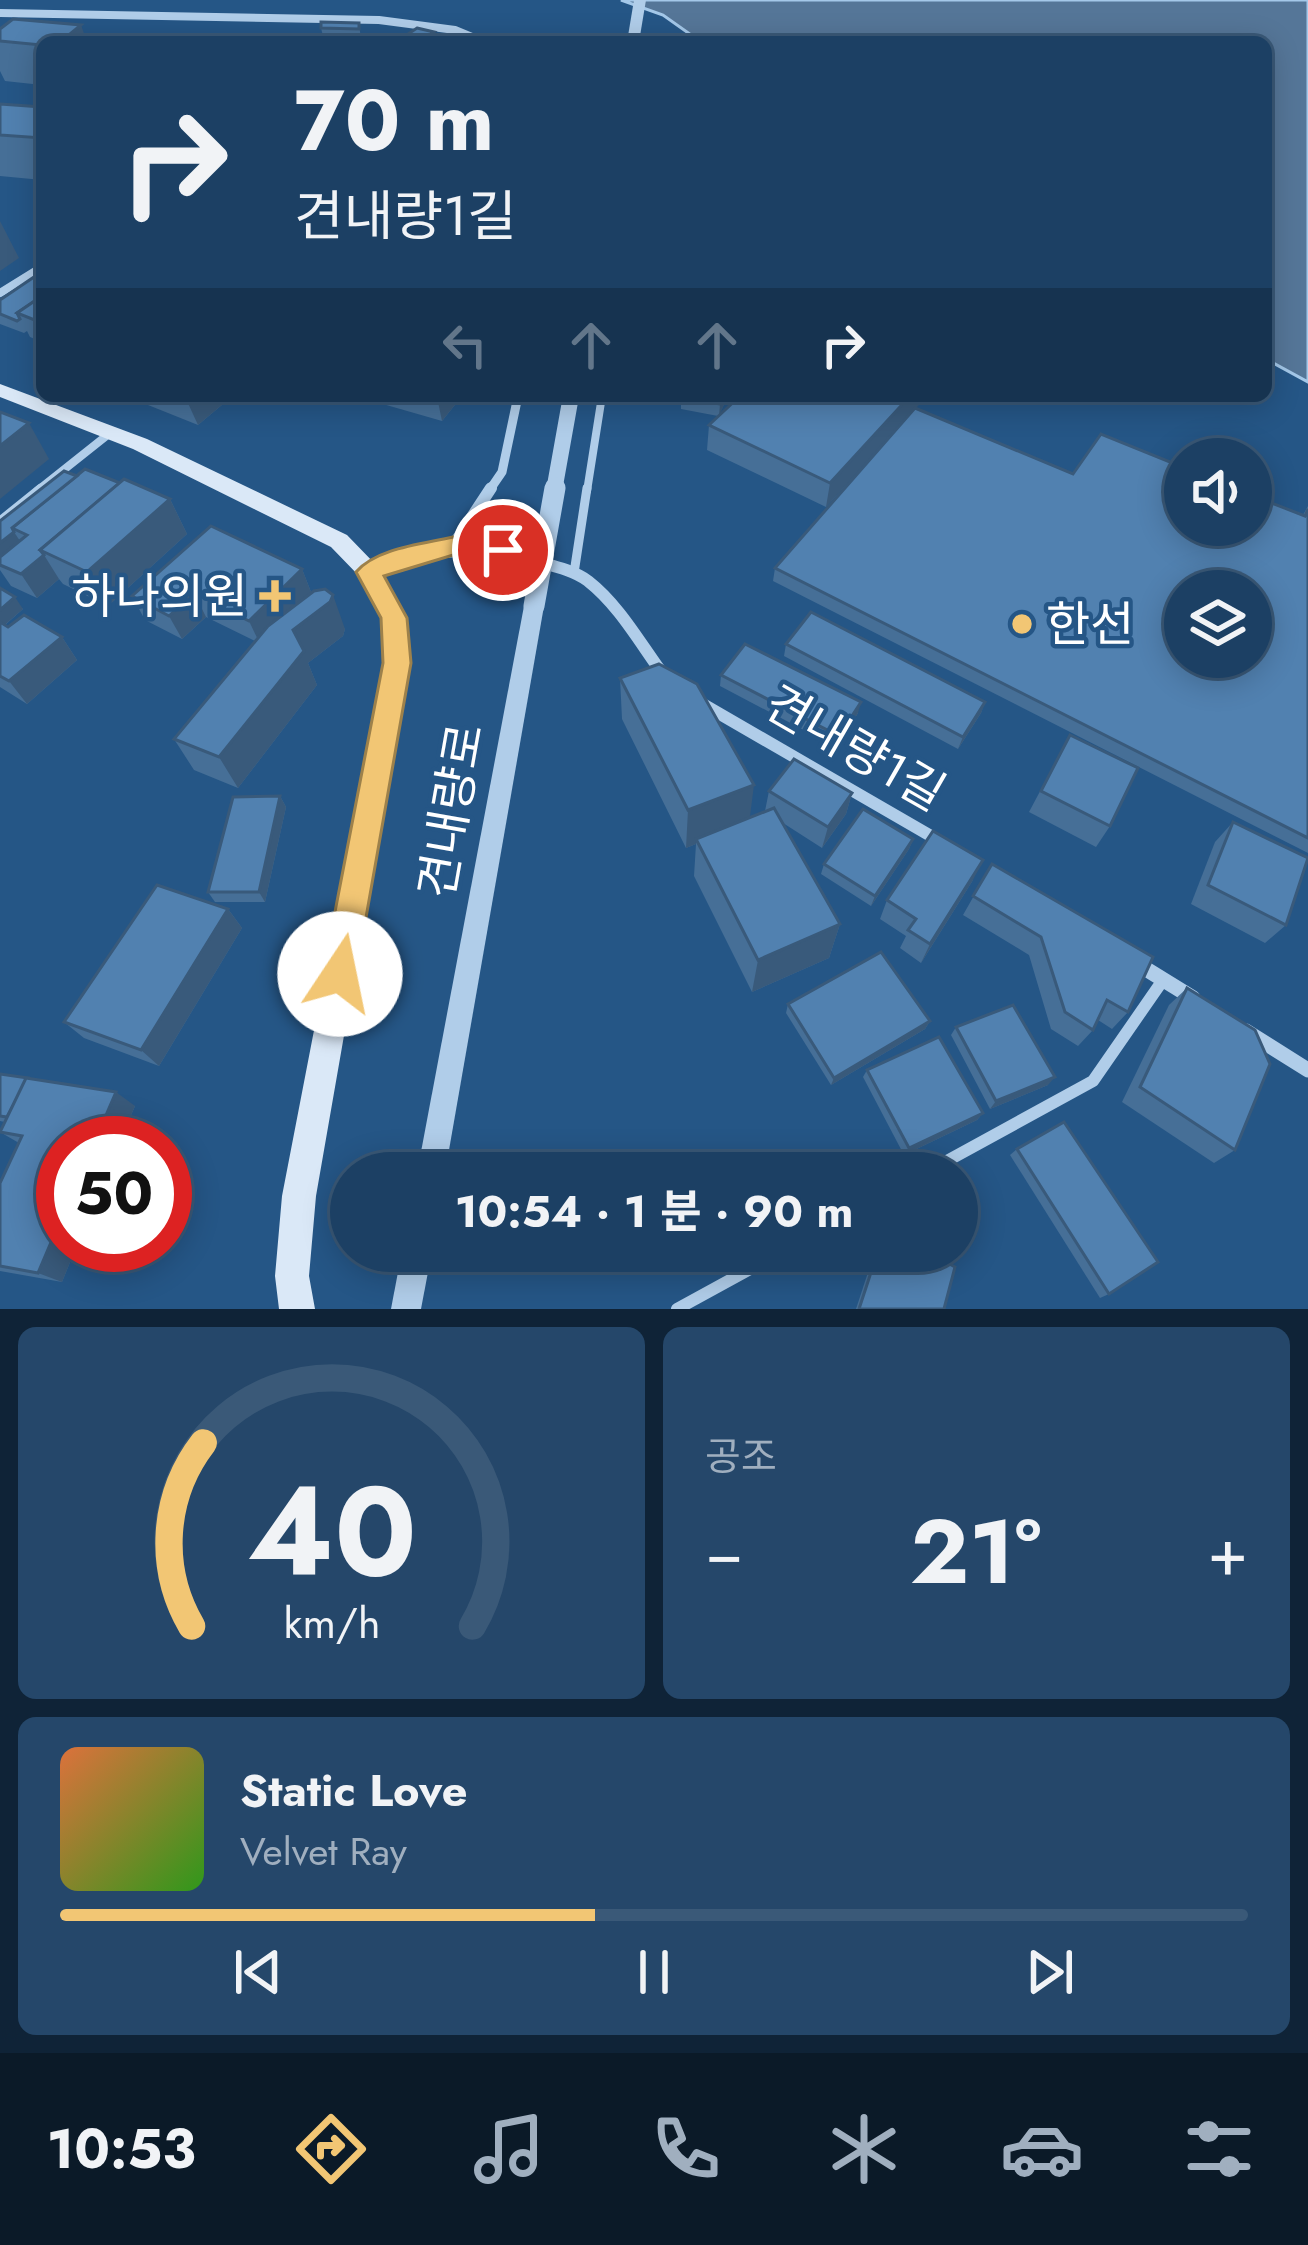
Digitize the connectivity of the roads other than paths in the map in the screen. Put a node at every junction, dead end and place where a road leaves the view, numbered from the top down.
1 (640, 0) edge
2 (0, 14) edge
3 (470, 36) edge
4 (634, 36) edge
5 (36, 271) edge
6 (0, 293) edge
7 (0, 390) edge
8 (517, 402) edge
9 (570, 402) edge
10 (601, 402) edge
11 (110, 433) junction
12 (0, 521) edge
13 (453, 546) junction
14 (369, 572) junction
15 (574, 573) junction
16 (953, 849) edge
17 (1125, 956) edge
18 (1163, 980) junction
19 (1200, 1003) edge
20 (1236, 1025) edge
21 (1308, 1070) edge
22 (435, 1152) edge
23 (964, 1152) edge
24 (413, 1272) edge
25 (745, 1272) edge
26 (297, 1309) edge
27 (406, 1309) edge
28 (677, 1309) edge

1 - 4 street
2 - 3 street
5 - 6 lane
7 - 11 main road
8 - 13 street
9 - 22 street, 견내량로, bridge
10 - 15 lane
11 - 12 lane
11 - 14 main road
13 - 14 street, 견내량1길
13 - 15 street, 견내량1길
14 - 26 main road
15 - 16 street, 견내량1길
17 - 18 street
18 - 19 street
18 - 23 lane
20 - 21 street
24 - 27 street
25 - 28 lane

